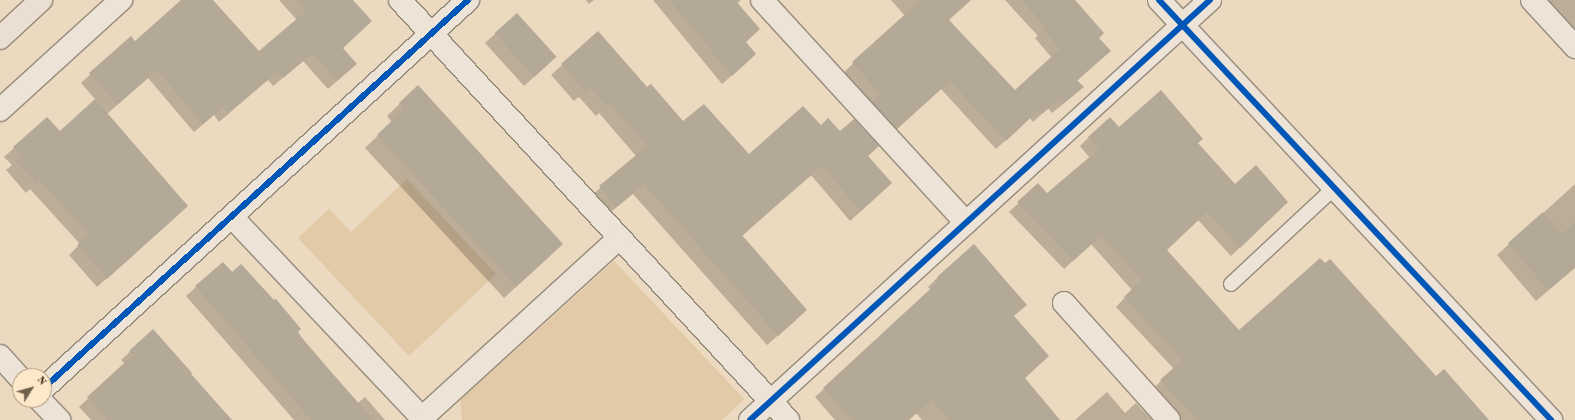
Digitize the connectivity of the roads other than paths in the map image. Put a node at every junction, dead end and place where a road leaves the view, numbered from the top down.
1 (41, 0) edge
2 (121, 0) edge
3 (400, 0) edge
4 (468, 0) edge
5 (762, 0) edge
6 (1159, 0) edge
7 (1210, 0) edge
8 (1532, 0) edge
9 (1183, 25) junction
10 (431, 35) junction
11 (0, 38) edge
12 (1575, 47) edge
13 (0, 110) edge
14 (1334, 188) junction
15 (232, 217) junction
16 (966, 223) junction
17 (618, 239) junction
18 (1231, 284) dead end
19 (1064, 303) dead end
20 (0, 356) edge
21 (12, 369) edge
22 (52, 381) edge
23 (770, 401) junction
24 (48, 408) edge
25 (423, 419) edge
26 (59, 420) edge
27 (750, 420) edge
28 (788, 420) edge
29 (1169, 420) edge
30 (1551, 420) edge

1 - 11 main road
2 - 13 street
3 - 10 street
4 - 10 street
5 - 16 street
6 - 9 street
7 - 9 street
8 - 12 street
9 - 14 street
9 - 16 street
10 - 15 street
10 - 17 street
14 - 18 lane
14 - 30 street
15 - 22 street
15 - 25 street
16 - 23 street
17 - 23 street
17 - 25 street
19 - 29 street
20 - 21 street
23 - 27 street
23 - 28 street
24 - 26 street

